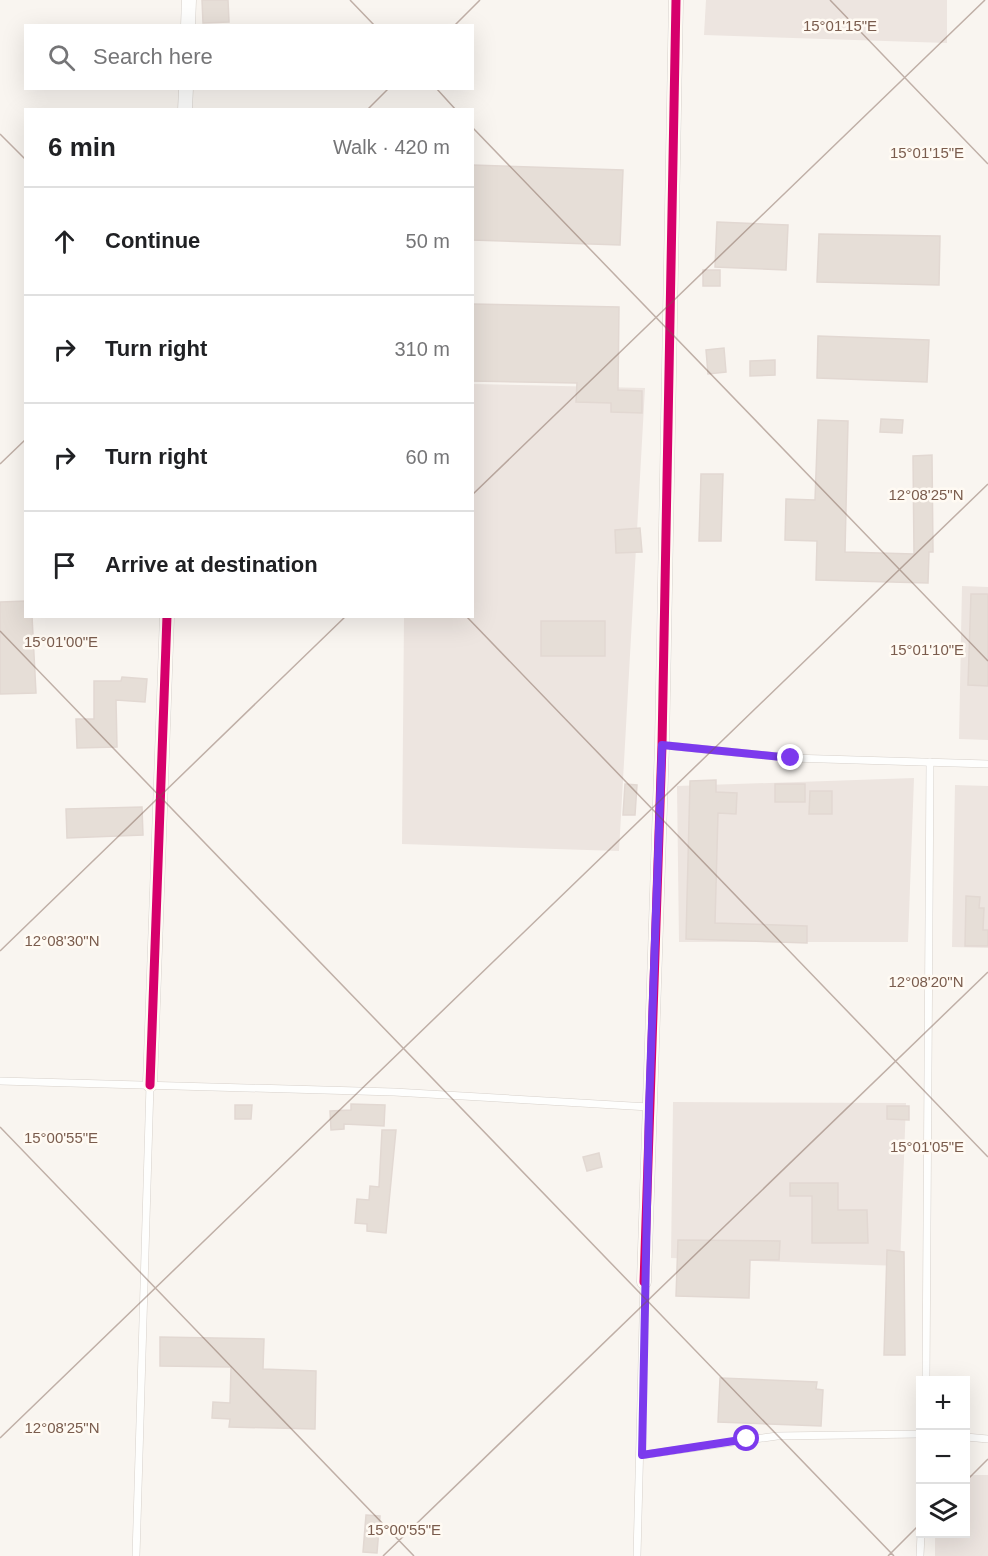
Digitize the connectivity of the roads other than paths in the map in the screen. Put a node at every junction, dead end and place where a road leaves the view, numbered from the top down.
1 (189, 0) edge
2 (676, 0) edge
3 (188, 24) edge
4 (186, 90) edge
5 (185, 108) edge
6 (167, 618) edge
7 (662, 745) junction
8 (930, 762) junction
9 (988, 764) edge
10 (0, 1081) edge
11 (150, 1085) junction
12 (649, 1107) junction
13 (644, 1282) joint
14 (926, 1376) edge
15 (916, 1434) edge
16 (970, 1437) edge
17 (988, 1439) edge
18 (642, 1455) junction
19 (921, 1538) edge
20 (136, 1556) edge
21 (637, 1556) edge
22 (920, 1556) edge

1 - 3 street
2 - 7 street
4 - 5 street
6 - 11 street
7 - 8 lane
7 - 12 street
8 - 9 lane
8 - 14 lane
10 - 11 lane
11 - 12 lane
11 - 20 lane
12 - 13 street
13 - 18 lane
15 - 18 lane
16 - 17 lane
18 - 21 lane
19 - 22 lane

